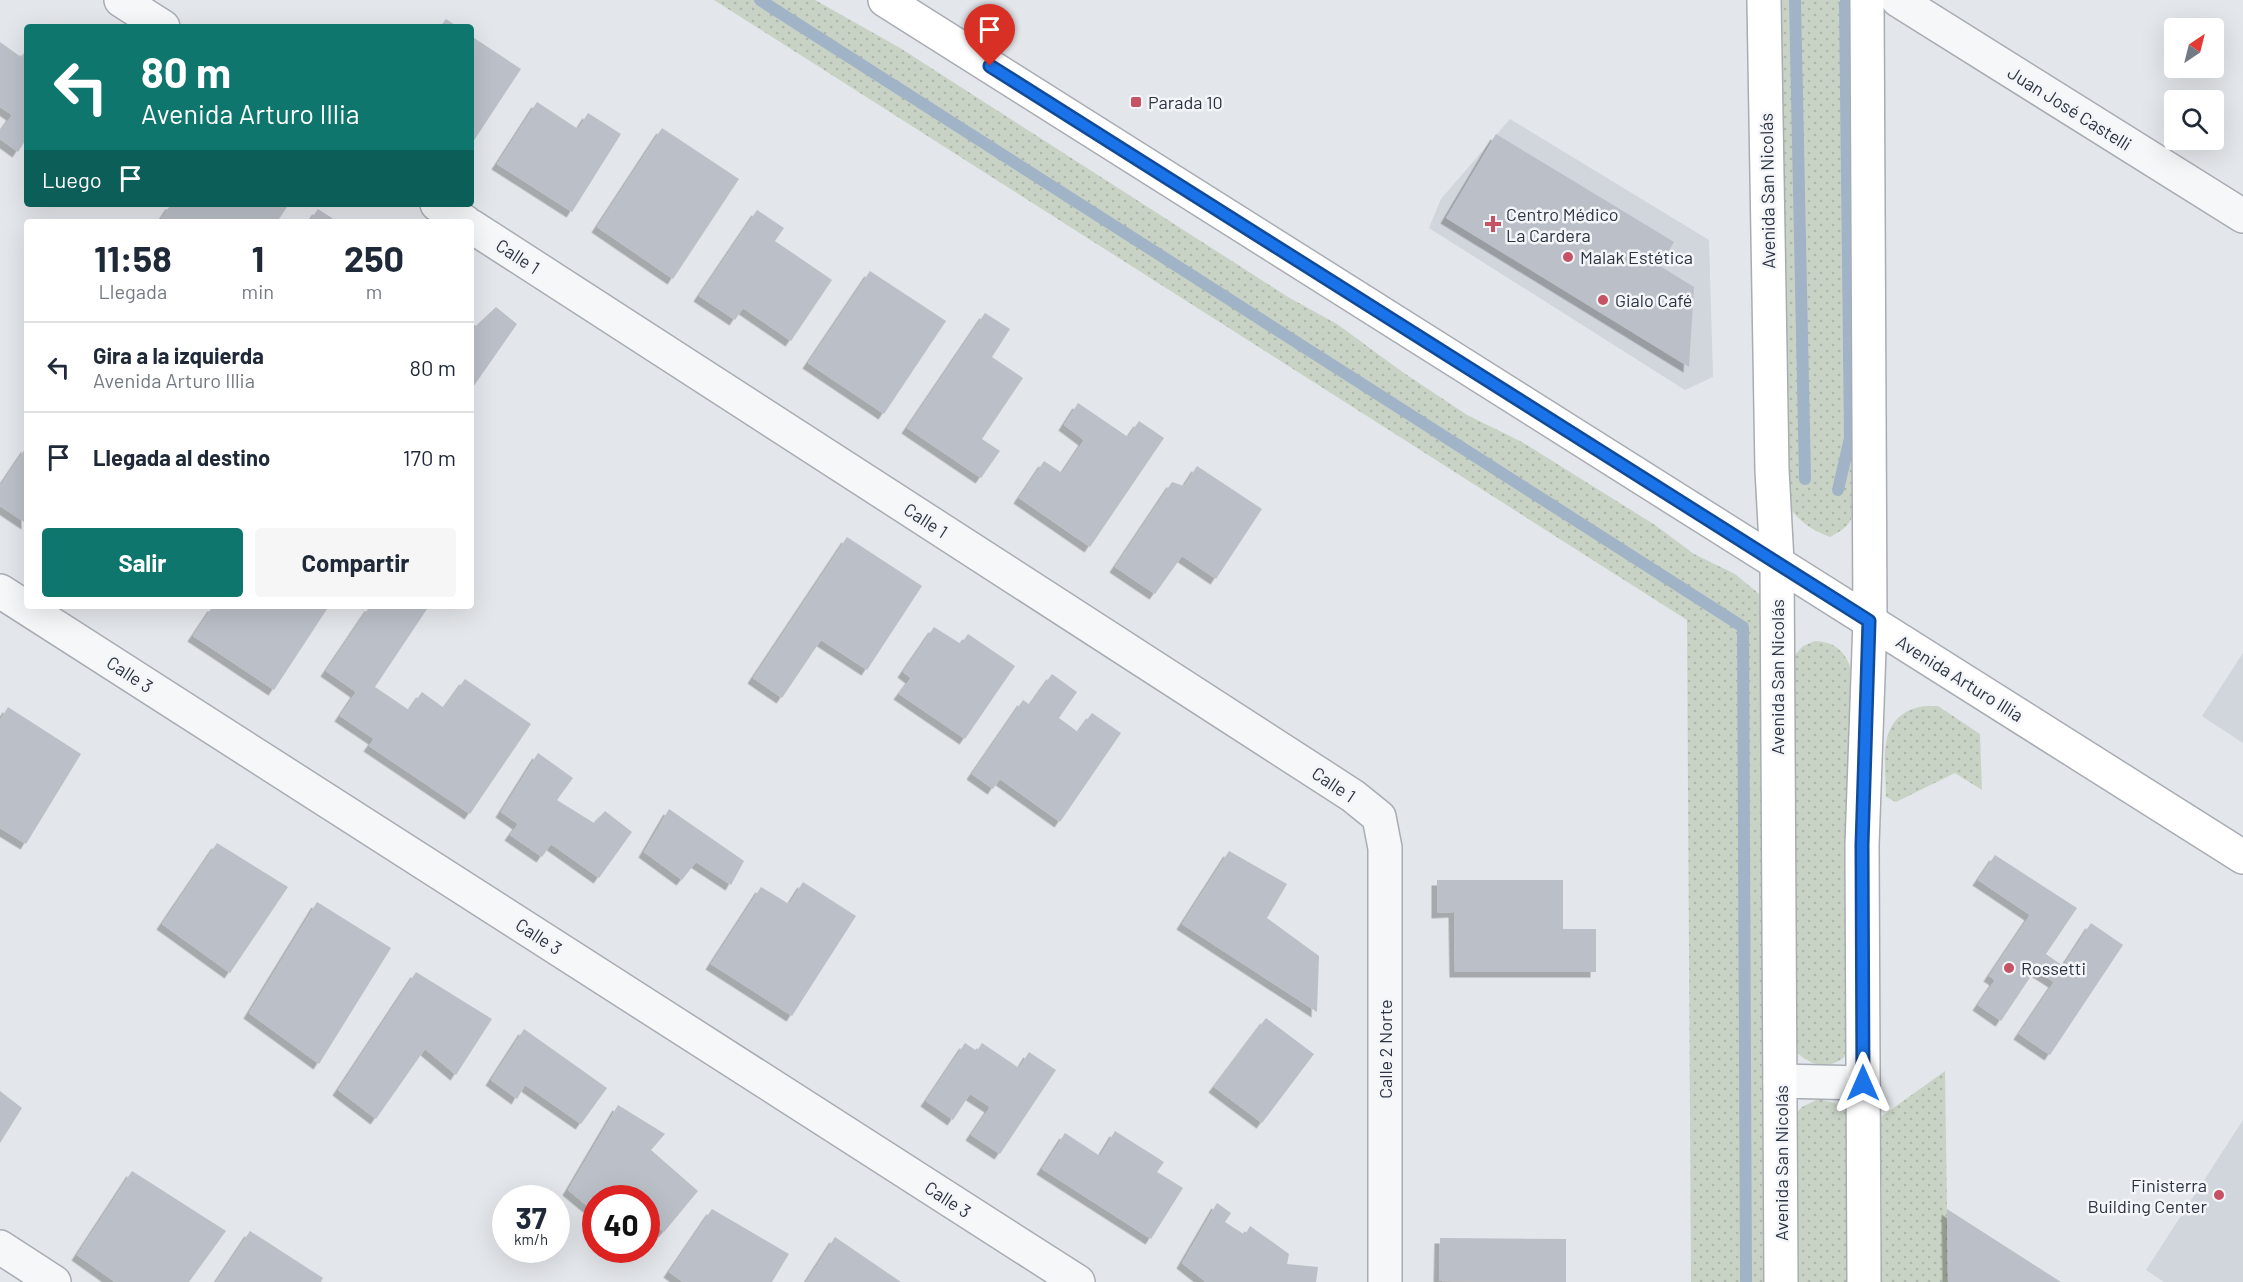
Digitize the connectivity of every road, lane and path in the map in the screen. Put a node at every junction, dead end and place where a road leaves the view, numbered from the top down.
1 (121, 0) edge
2 (885, 0) edge
3 (1764, 0) edge
4 (1867, 0) edge
5 (1898, 0) edge
6 (158, 24) edge
7 (442, 207) edge
8 (2243, 216) edge
9 (460, 219) edge
10 (474, 228) edge
11 (1777, 562) junction
12 (0, 591) edge
13 (24, 606) edge
14 (28, 609) edge
15 (1869, 621) junction
16 (1379, 818) joint
17 (2243, 857) edge
18 (1780, 1081) junction
19 (1863, 1083) junction
20 (0, 1247) edge
21 (54, 1282) edge
22 (1078, 1282) edge
23 (1385, 1282) edge
24 (1781, 1282) edge
25 (1864, 1282) edge

1 - 6 street
2 - 11 street, Avenida Arturo Illia
3 - 11 street, Avenida San Nicolás
4 - 15 street
5 - 8 street, Juan José Castelli
7 - 9 street
10 - 16 street, Calle 1
11 - 15 street, Avenida Arturo Illia
11 - 18 street, Avenida San Nicolás
12 - 13 street, Calle 3
14 - 22 street, Calle 3
15 - 17 street, Avenida Arturo Illia
15 - 19 street
16 - 23 street, Calle 2 Norte
18 - 19 street
18 - 24 street, Avenida San Nicolás
19 - 25 street
20 - 21 street

